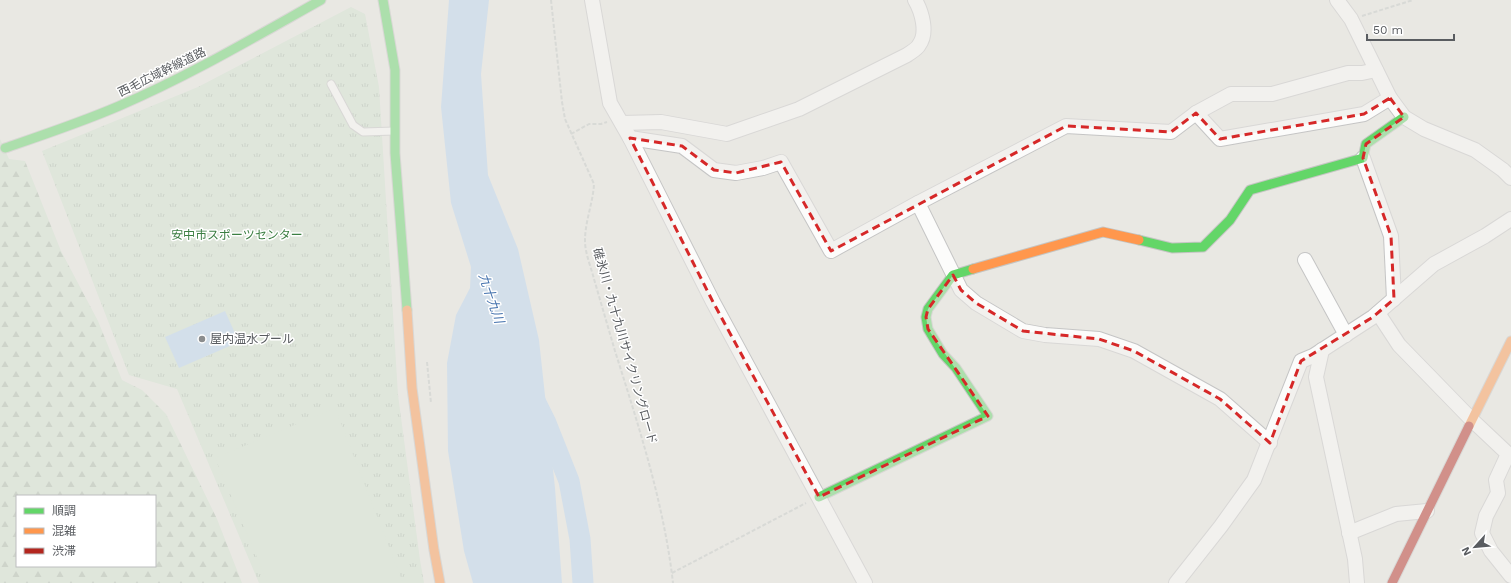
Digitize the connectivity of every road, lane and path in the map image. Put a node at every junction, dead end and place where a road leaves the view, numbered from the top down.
1 (321, 0) edge
2 (382, 0) edge
3 (551, 0) edge
4 (592, 0) edge
5 (1337, 0) edge
6 (1413, 0) edge
7 (918, 1) edge
8 (1351, 19) junction
9 (1376, 70) junction
10 (331, 84) dead end
11 (1390, 98) junction
12 (1196, 113) junction
13 (1404, 117) junction
14 (620, 120) junction
15 (395, 131) junction
16 (571, 134) junction
17 (630, 138) junction
18 (5, 148) dead end
19 (1364, 158) junction
20 (1511, 178) edge
21 (918, 203) junction
22 (1511, 219) edge
23 (1305, 260) dead end
24 (953, 275) junction
25 (1394, 299) junction
26 (1378, 313) junction
27 (1346, 335) junction
28 (1511, 341) edge
29 (1322, 350) junction
30 (427, 355) dead end
31 (432, 409) dead end
32 (1472, 420) junction
33 (1270, 443) junction
34 (819, 497) junction
35 (1427, 511) junction
36 (1350, 533) junction
37 (672, 573) junction
38 (1511, 576) edge
39 (440, 583) edge
40 (673, 583) edge
41 (865, 583) edge
42 (1176, 583) edge
43 (1357, 583) edge
44 (1392, 583) edge

1 - 18 street, 西毛広域幹線道路
2 - 15 street
3 - 16 path, 碓氷川・九十九川サイクリングロード
4 - 14 street
5 - 8 street
6 - 8 path
7 - 14 street
8 - 9 street
9 - 11 street
9 - 12 street
10 - 15 lane
11 - 12 street
11 - 13 street
12 - 21 street
13 - 19 street
13 - 20 street
14 - 16 path
14 - 17 street
15 - 39 street
16 - 37 path, 碓氷川・九十九川サイクリングロード
17 - 21 street
17 - 34 street
19 - 24 street
19 - 25 street
21 - 24 street
22 - 25 street
23 - 27 street
24 - 33 street
24 - 34 street
25 - 26 street
26 - 27 street
26 - 32 street
27 - 29 street
28 - 32 street
29 - 33 street
29 - 36 street
30 - 31 path
32 - 35 street
32 - 38 street
33 - 42 street
34 - 37 path
34 - 41 street
35 - 36 street
35 - 44 street
36 - 43 street
37 - 40 path, 碓氷川・九十九川サイクリングロード

